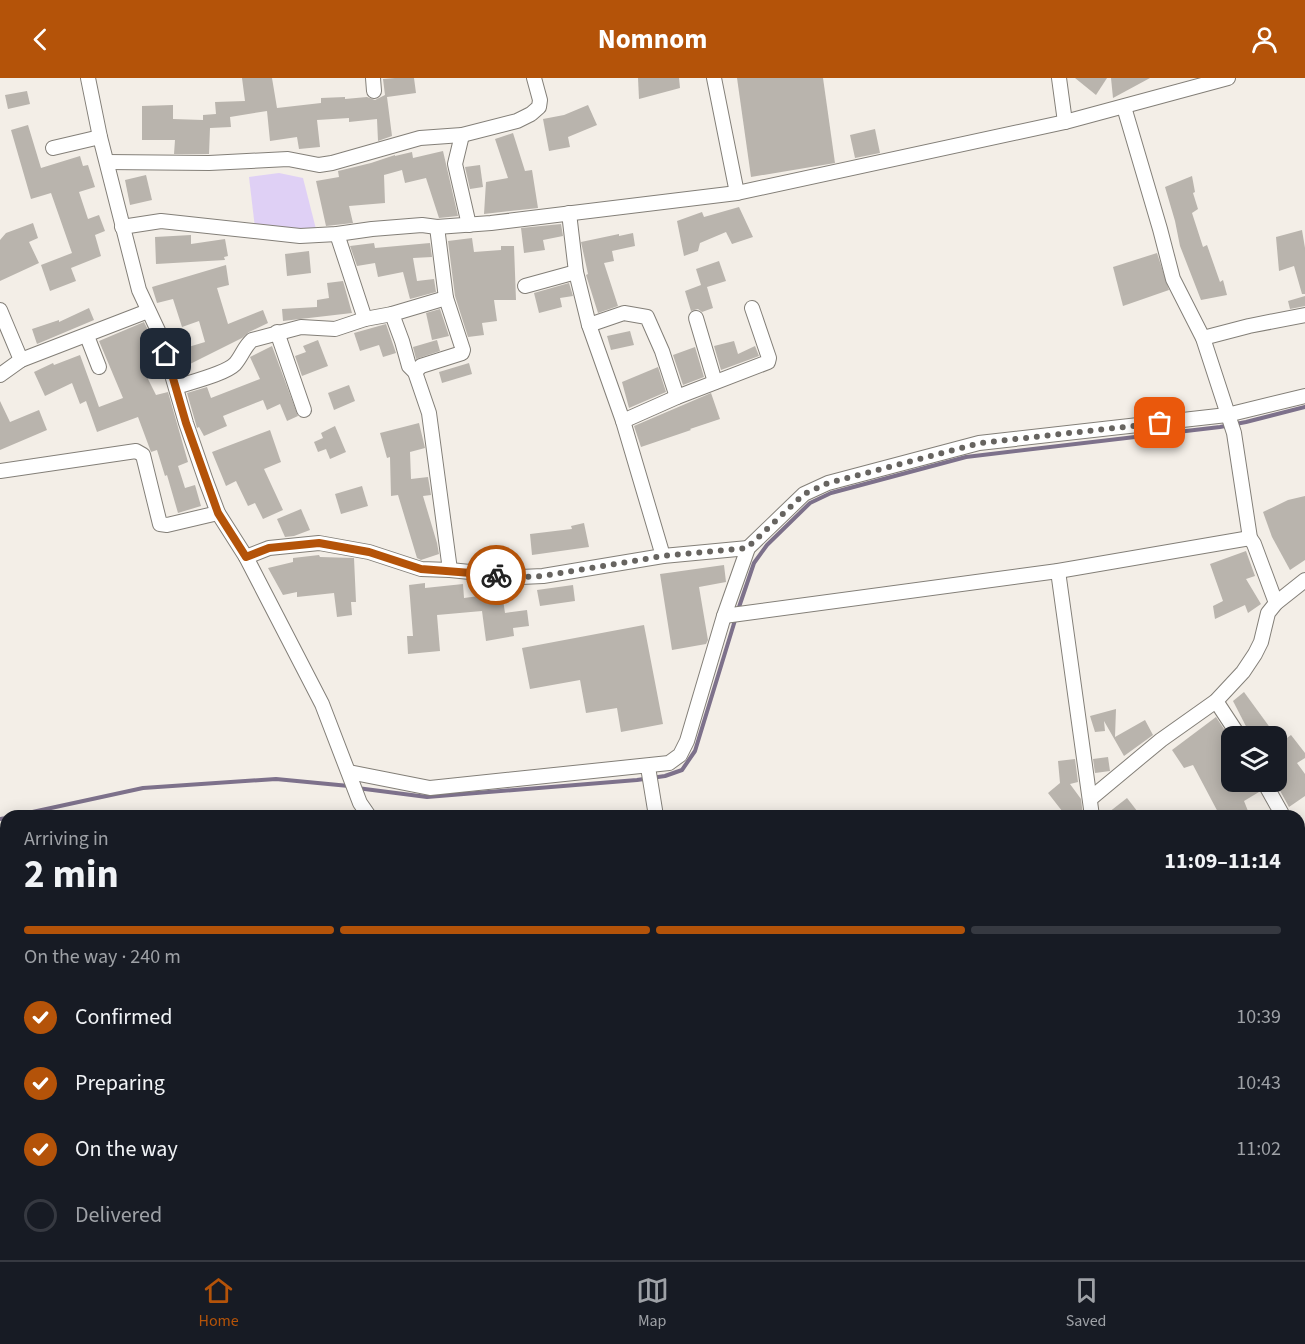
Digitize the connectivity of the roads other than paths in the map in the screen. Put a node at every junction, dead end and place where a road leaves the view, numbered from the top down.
1 (88, 78) edge
2 (534, 78) edge
3 (714, 78) edge
4 (1059, 78) edge
5 (1228, 78) edge
6 (1124, 107) junction
7 (1065, 122) junction
8 (462, 135) junction
9 (100, 137) junction
10 (53, 148) dead end
11 (107, 162) junction
12 (737, 193) junction
13 (569, 213) junction
14 (468, 225) junction
15 (122, 227) junction
16 (437, 227) junction
17 (337, 234) junction
18 (576, 272) junction
19 (525, 286) dead end
20 (446, 298) junction
21 (752, 308) dead end
22 (0, 310) edge
23 (148, 311) junction
24 (392, 314) junction
25 (1305, 315) edge
26 (696, 318) dead end
27 (365, 319) junction
28 (590, 325) junction
29 (277, 333) junction
30 (87, 336) junction
31 (1203, 338) junction
32 (21, 360) junction
33 (99, 367) dead end
34 (415, 372) junction
35 (0, 375) edge
36 (715, 382) junction
37 (176, 387) junction
38 (1305, 396) edge
39 (677, 397) junction
40 (304, 410) dead end
41 (623, 421) junction
42 (1230, 423) junction
43 (0, 471) edge
44 (218, 513) junction
45 (1250, 538) junction
46 (747, 548) junction
47 (663, 556) junction
48 (246, 557) junction
49 (450, 570) junction
50 (1058, 571) junction
51 (1305, 580) edge
52 (1276, 603) junction
53 (727, 615) junction
54 (1216, 701) junction
55 (1232, 726) edge
56 (648, 769) junction
57 (350, 774) junction
58 (1270, 792) edge
59 (1090, 800) junction
60 (365, 810) edge
61 (655, 810) edge
62 (1091, 810) edge
63 (1280, 810) edge

1 - 9 street
2 - 8 street
3 - 12 street
4 - 7 street
5 - 6 street
6 - 7 street
6 - 31 street
7 - 12 street
8 - 11 street
8 - 14 street
9 - 10 street
9 - 11 street
11 - 15 street
12 - 13 street
13 - 14 street
13 - 18 street
14 - 16 street
15 - 17 street
15 - 23 street
16 - 17 street
16 - 20 street
17 - 27 street
18 - 19 street
18 - 28 street
20 - 24 street
20 - 34 street
21 - 36 street
22 - 32 street
23 - 30 street
23 - 37 street
24 - 27 street
24 - 34 street
25 - 31 street
26 - 36 street
27 - 29 street
28 - 39 street
28 - 41 street
29 - 37 street
29 - 40 street
30 - 32 street
30 - 33 street
31 - 42 street
32 - 35 street
34 - 49 street
36 - 39 street
37 - 44 street
38 - 42 street
39 - 41 street
41 - 47 street
42 - 45 street
42 - 46 street
43 - 44 street
44 - 48 street
45 - 50 street
45 - 52 street
46 - 47 street
46 - 53 street
47 - 49 street
48 - 49 street
48 - 57 street
50 - 53 street
50 - 59 street
51 - 52 street
52 - 54 street
53 - 56 street
54 - 55 street
54 - 59 street
56 - 57 street
56 - 61 street
57 - 60 street
58 - 63 street
59 - 62 street

